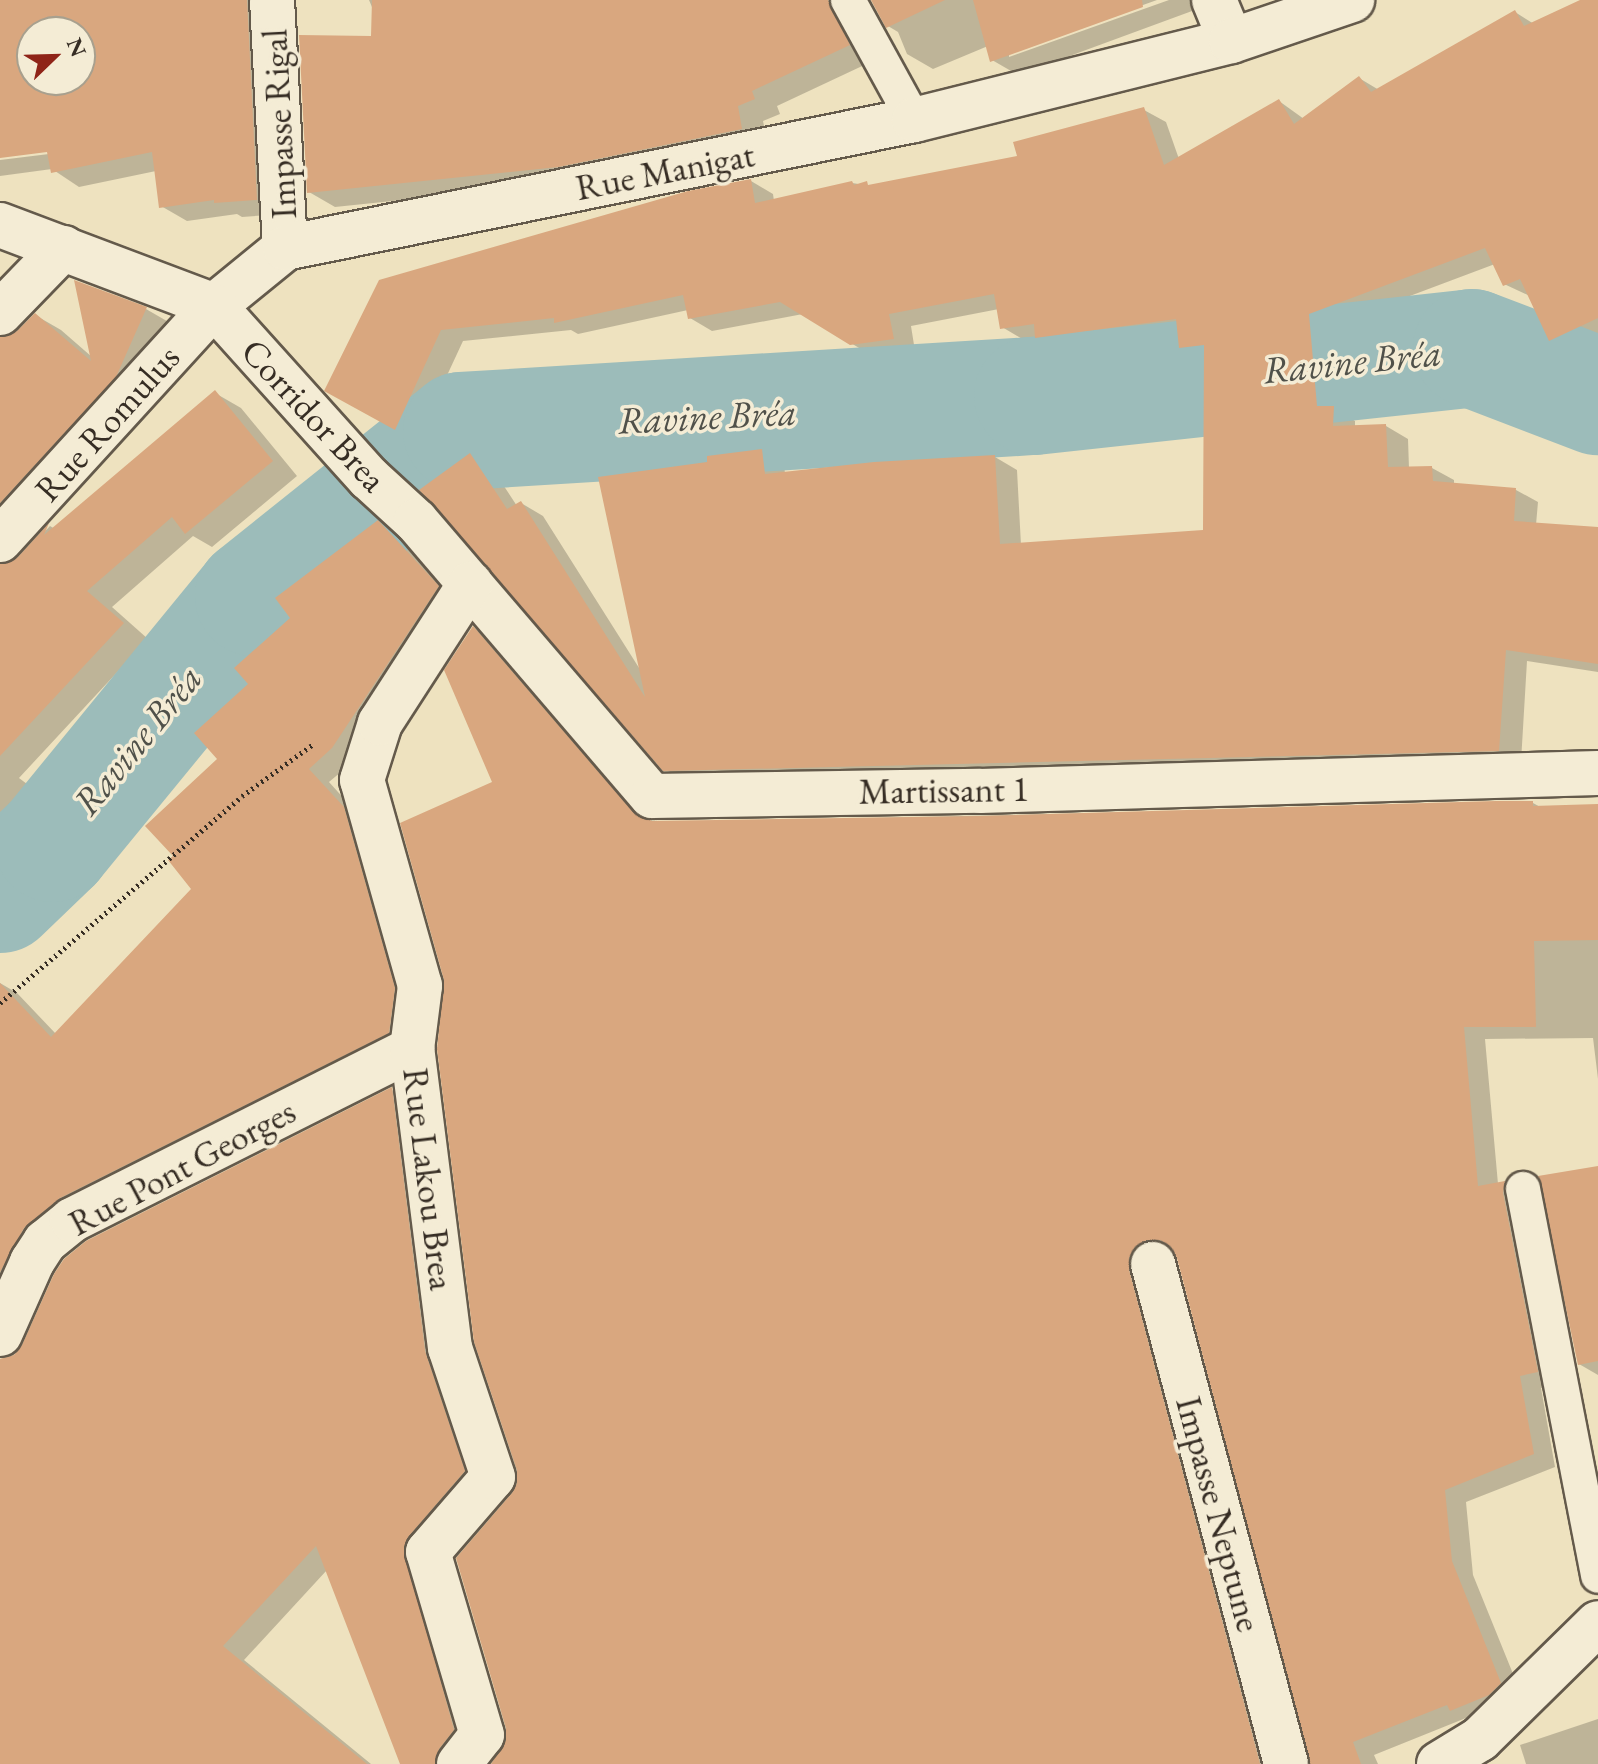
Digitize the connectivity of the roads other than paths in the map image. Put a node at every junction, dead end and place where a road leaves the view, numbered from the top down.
1 (272, 0) edge
2 (848, 0) edge
3 (1214, 0) edge
4 (1352, 0) edge
5 (1231, 41) junction
6 (914, 120) junction
7 (0, 225) edge
8 (63, 248) junction
9 (285, 248) junction
10 (214, 306) junction
11 (0, 313) edge
12 (416, 521) joint
13 (0, 540) edge
14 (470, 584) junction
15 (1598, 773) edge
16 (412, 1049) junction
17 (1523, 1189) dead end
18 (1153, 1264) dead end
19 (0, 1334) edge
20 (1598, 1576) edge
21 (1598, 1623) edge
22 (1483, 1751) edge
23 (459, 1764) edge
24 (1286, 1764) edge
25 (1439, 1764) edge

1 - 9 street, Impasse Rigal
2 - 6 lane
3 - 5 street
4 - 5 street, Rue Manigat
5 - 6 street, Rue Manigat
6 - 9 street, Rue Manigat
7 - 8 street
8 - 10 street
8 - 11 street
9 - 10 street, Rue Manigat
10 - 12 street, Corridor Brea
10 - 13 street, Rue Romulus
12 - 14 street, Martissant 1
14 - 15 street, Martissant 1
14 - 16 street, Rue Lakou Brea
16 - 19 street, Rue Pont Georges
16 - 23 street, Rue Lakou Brea
17 - 20 lane
18 - 24 street, Impasse Neptune
21 - 22 street
22 - 25 street

